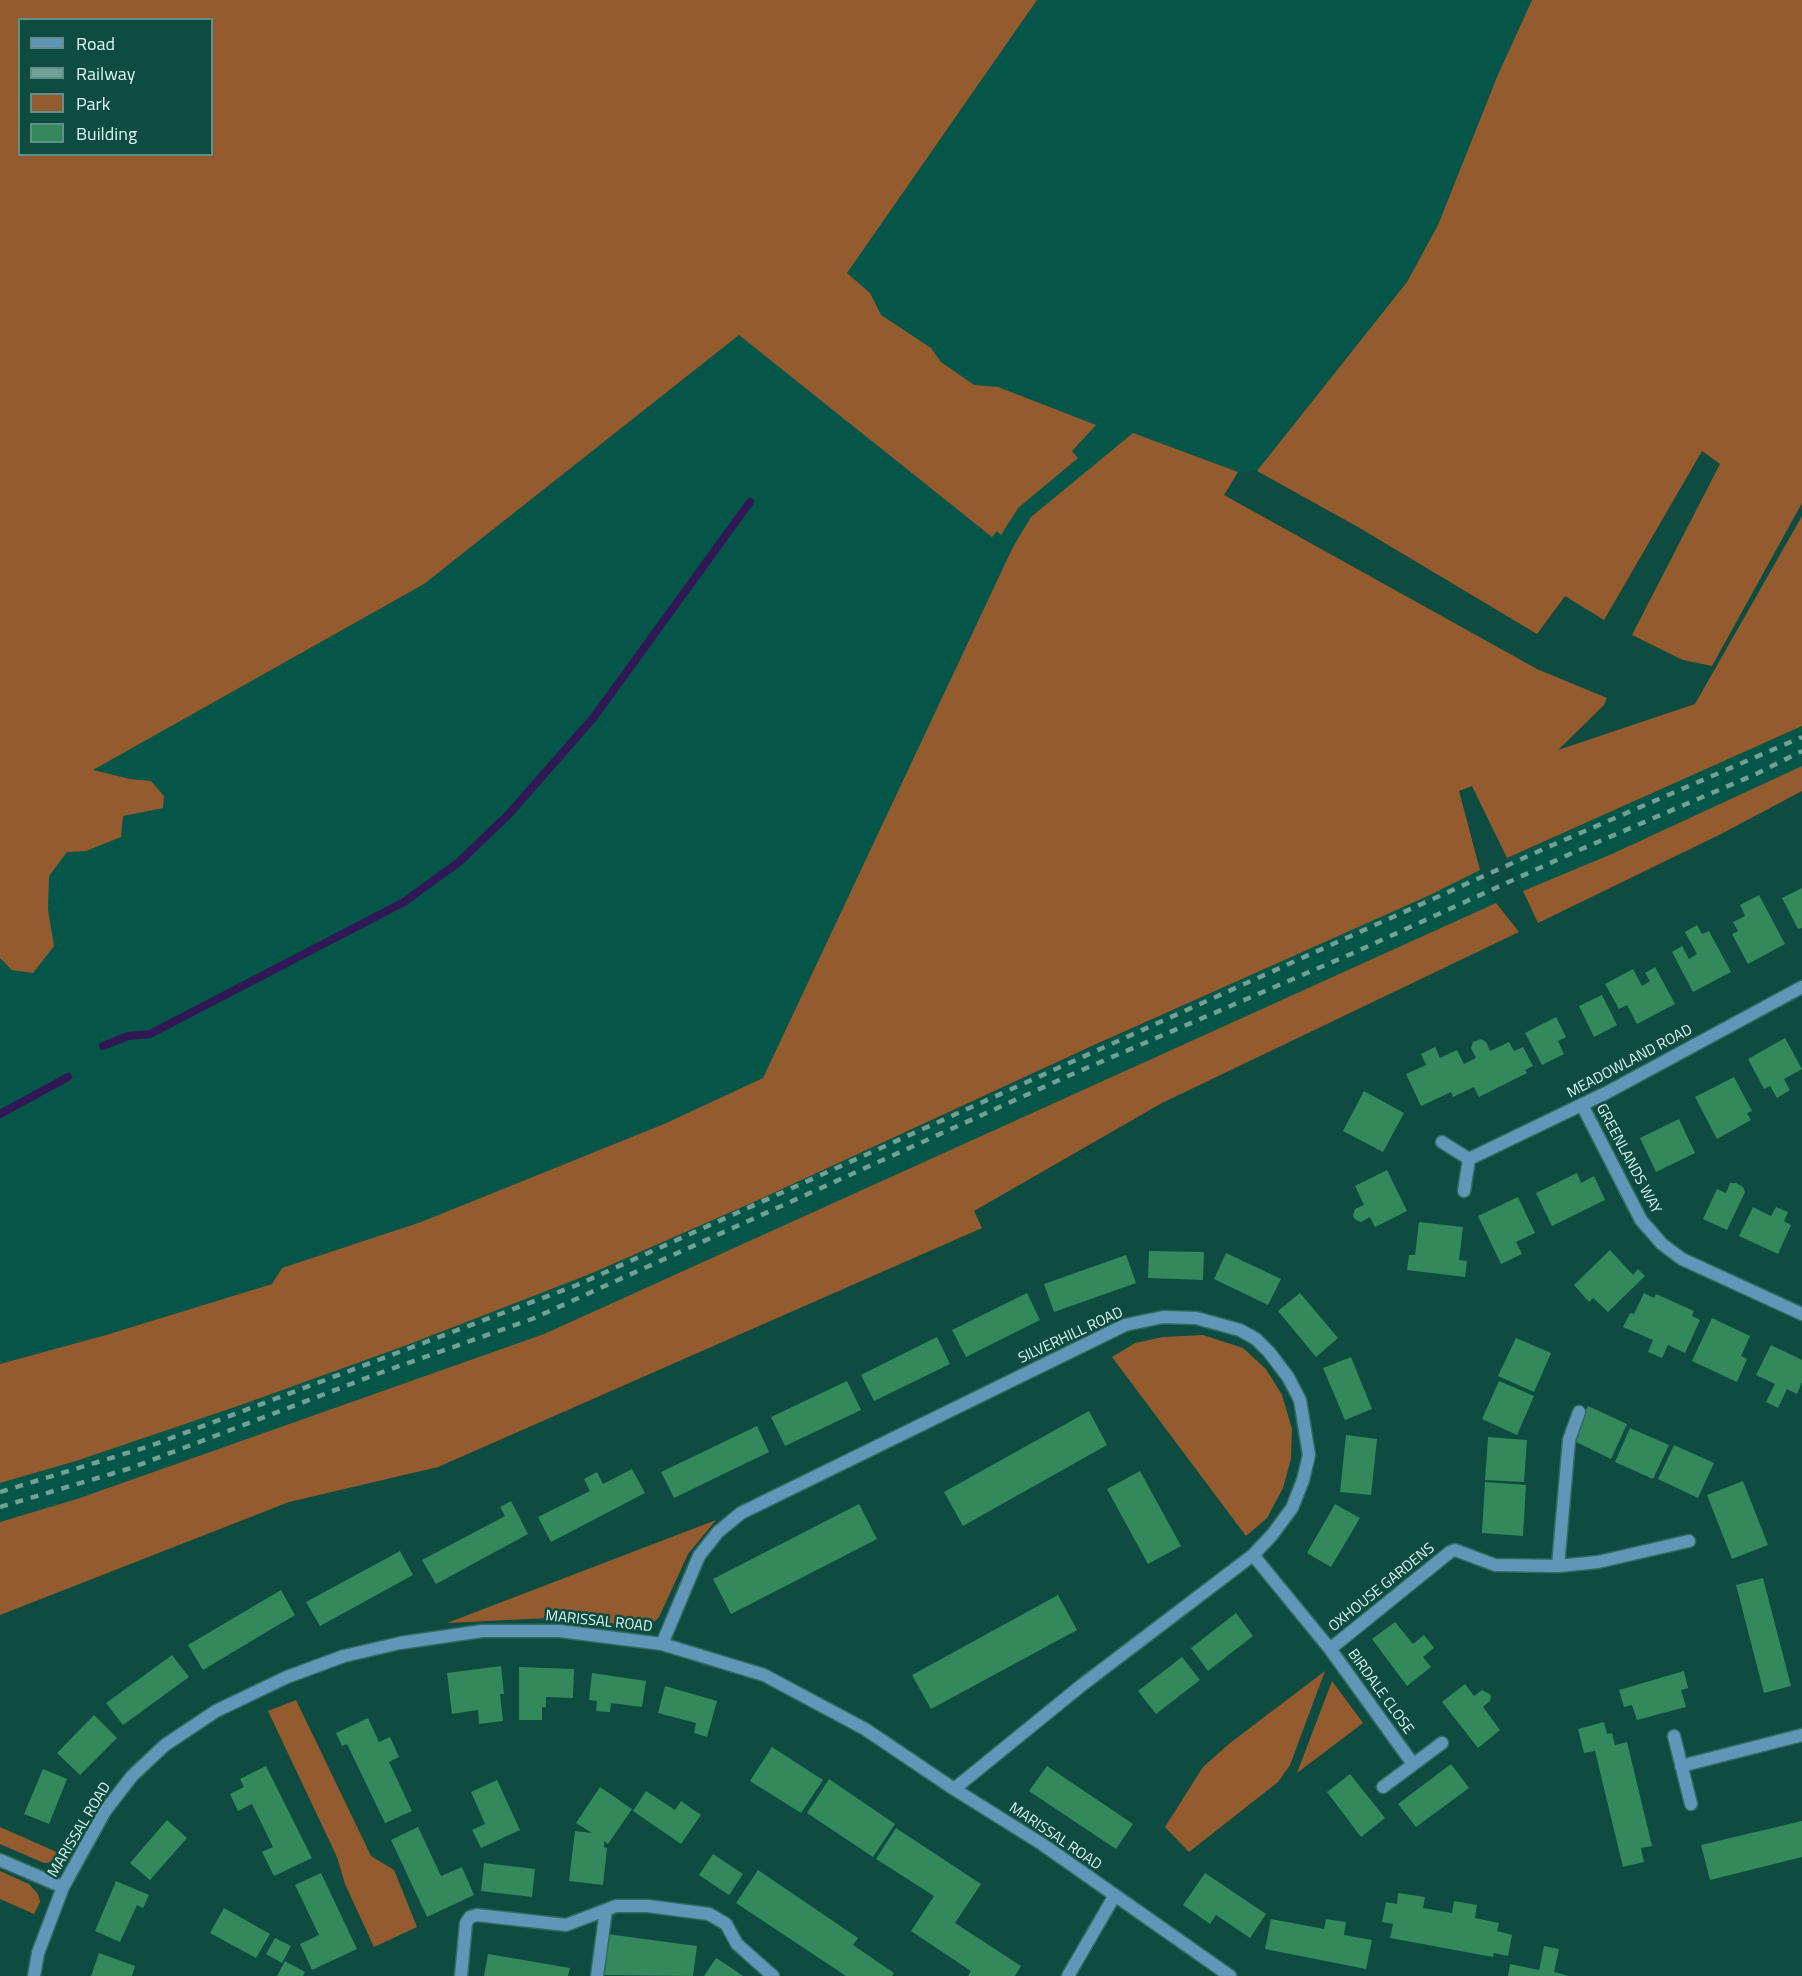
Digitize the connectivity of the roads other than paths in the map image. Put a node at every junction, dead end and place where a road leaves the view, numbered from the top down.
1 (1802, 987) edge
2 (1582, 1105) junction
3 (1442, 1142) dead end
4 (1469, 1159) junction
5 (1464, 1191) dead end
6 (1802, 1314) edge
7 (1579, 1412) dead end
8 (1689, 1541) dead end
9 (1253, 1555) junction
10 (1558, 1566) junction
11 (662, 1644) junction
12 (1330, 1649) junction
13 (1802, 1735) edge
14 (1674, 1736) dead end
15 (1442, 1743) dead end
16 (1413, 1764) junction
17 (1681, 1766) junction
18 (1383, 1787) dead end
19 (954, 1789) junction
20 (1690, 1804) dead end
21 (0, 1860) edge
22 (63, 1887) junction
23 (1115, 1895) junction
24 (606, 1910) junction
25 (34, 1976) edge
26 (461, 1976) edge
27 (597, 1976) edge
28 (773, 1976) edge
29 (1068, 1976) edge
30 (1230, 1976) edge

1 - 2 street, MEADOWLAND ROAD
2 - 4 street, MEADOWLAND ROAD
2 - 6 street, GREENLANDS WAY
3 - 4 street
4 - 5 street
7 - 10 street
8 - 10 street, OXHOUSE GARDENS
9 - 11 street, SILVERHILL ROAD
9 - 12 street, BIRDALE CLOSE
9 - 19 street, SILVERHILL ROAD
10 - 12 street, OXHOUSE GARDENS
11 - 19 street, MARISSAL ROAD
11 - 22 street, MARISSAL ROAD
12 - 16 street, BIRDALE CLOSE
13 - 17 street
14 - 17 street
15 - 16 street
16 - 18 street
17 - 20 street
19 - 23 street, MARISSAL ROAD
21 - 22 street
22 - 25 street, MARISSAL ROAD
23 - 29 street
23 - 30 street, MARISSAL ROAD
24 - 26 street
24 - 27 street
24 - 28 street

